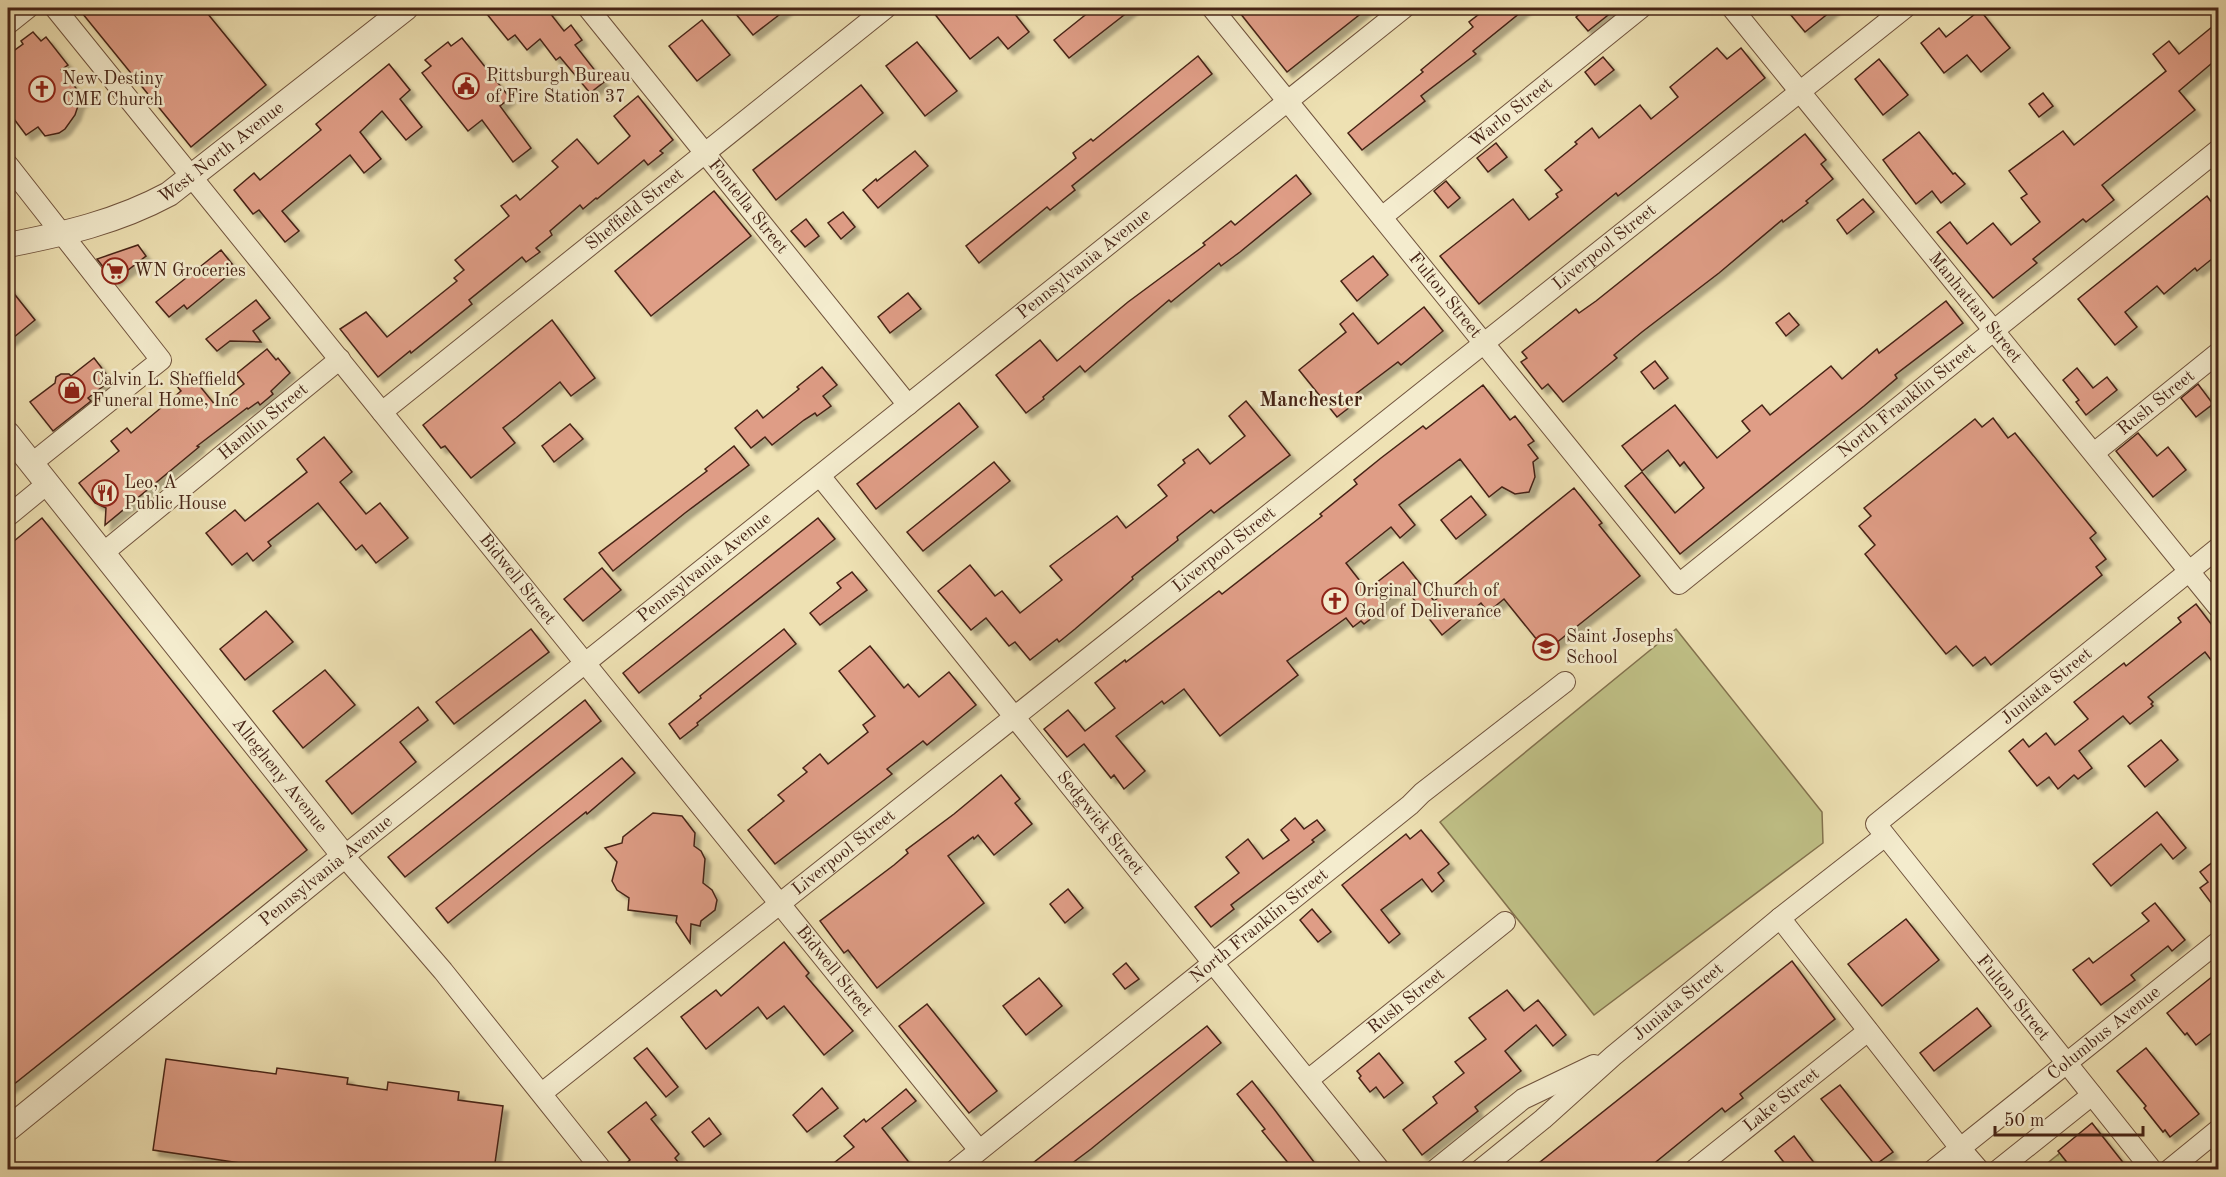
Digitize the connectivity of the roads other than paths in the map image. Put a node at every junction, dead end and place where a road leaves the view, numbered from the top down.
1 (28, 8) edge
2 (56, 8) edge
3 (406, 8) edge
4 (588, 8) edge
5 (886, 8) edge
6 (1212, 8) edge
7 (1404, 8) edge
8 (1641, 8) edge
9 (1732, 8) edge
10 (1905, 8) edge
11 (8, 24) edge
12 (1800, 91) junction
13 (1287, 101) junction
14 (2218, 150) edge
15 (705, 153) junction
16 (8, 165) edge
17 (193, 177) junction
18 (1382, 217) junction
19 (62, 234) junction
20 (8, 245) edge
21 (1994, 331) junction
22 (1484, 343) junction
23 (2218, 353) edge
24 (340, 359) junction
25 (908, 405) junction
26 (382, 412) junction
27 (8, 434) edge
28 (2094, 453) junction
29 (31, 464) junction
30 (820, 476) junction
31 (47, 484) junction
32 (8, 516) edge
33 (2218, 548) edge
34 (103, 553) junction
35 (2190, 572) junction
36 (1679, 584) joint
37 (2218, 607) edge
38 (586, 663) junction
39 (1565, 682) dead end
40 (1014, 717) junction
41 (1880, 830) junction
42 (344, 856) junction
43 (780, 903) junction
44 (1780, 918) junction
45 (1505, 922) dead end
46 (2218, 942) edge
47 (1213, 963) junction
48 (1868, 1031) junction
49 (1613, 1056) junction
50 (2066, 1063) junction
51 (1308, 1080) junction
52 (542, 1093) junction
53 (2092, 1095) junction
54 (8, 1129) edge
55 (2218, 1130) edge
56 (1960, 1148) junction
57 (979, 1150) junction
58 (602, 1170) edge
59 (955, 1170) edge
60 (1380, 1170) edge
61 (1435, 1170) edge
62 (1480, 1170) edge
63 (1694, 1170) edge
64 (1933, 1170) edge
65 (1979, 1170) edge
66 (1998, 1170) edge
67 (2152, 1170) edge
68 (2169, 1170) edge

1 - 11 street
2 - 17 street, Bidwell Street
3 - 17 street, West North Avenue
4 - 15 street, Fontella Street
5 - 15 street, Sheffield Street
6 - 13 street, Fulton Street
7 - 13 street, Pennsylvania Avenue
8 - 18 street, Warlo Street
9 - 12 street, Manhattan Street
10 - 12 street, Liverpool Street
12 - 21 street, Manhattan Street
12 - 22 street, Liverpool Street
13 - 18 street, Fulton Street
13 - 25 street, Pennsylvania Avenue
14 - 21 street, North Franklin Street
15 - 25 street, Fontella Street
15 - 26 street, Sheffield Street
16 - 19 street
17 - 19 street, West North Avenue
17 - 24 street, Bidwell Street
18 - 22 street, Fulton Street
19 - 20 street, West North Avenue
19 - 29 street
21 - 28 street, Manhattan Street
21 - 36 street, North Franklin Street
22 - 36 street, Fulton Street
22 - 40 street, Liverpool Street
23 - 28 street, Rush Street
24 - 26 street, Bidwell Street
24 - 34 street, Hamlin Street
25 - 30 street, Pennsylvania Avenue
26 - 38 street, Bidwell Street
27 - 29 street, Allegheny Avenue
28 - 35 street, Manhattan Street
29 - 31 street, Allegheny Avenue
30 - 38 street, Pennsylvania Avenue
30 - 40 street, Sedgwick Street
31 - 32 street
31 - 34 street, Allegheny Avenue
33 - 35 street, Juniata Street
34 - 42 street, Allegheny Avenue
35 - 37 street, Manhattan Street
35 - 41 street, Juniata Street
38 - 42 street, Pennsylvania Avenue
38 - 43 street, Bidwell Street
39 - 47 street, North Franklin Street
40 - 43 street, Liverpool Street
40 - 47 street, Sedgwick Street
41 - 44 street, Juniata Street
41 - 50 street, Fulton Street
42 - 52 street, Allegheny Avenue
42 - 54 street, Pennsylvania Avenue
43 - 52 street, Liverpool Street
43 - 57 street, Bidwell Street
44 - 48 street
44 - 49 street, Juniata Street
45 - 51 street, Rush Street
46 - 50 street, Columbus Avenue
47 - 51 street, Sedgwick Street
47 - 57 street, North Franklin Street
48 - 56 street
48 - 63 street, Lake Street
49 - 61 street, Juniata Street
49 - 62 street, Juniata Street
50 - 53 street, Fulton Street
50 - 56 street, Columbus Avenue
51 - 60 street, Sedgwick Street
52 - 58 street, Allegheny Avenue
53 - 66 street
53 - 67 street, Fulton Street
55 - 68 street
56 - 64 street, Columbus Avenue
56 - 65 street
57 - 59 street, North Franklin Street

